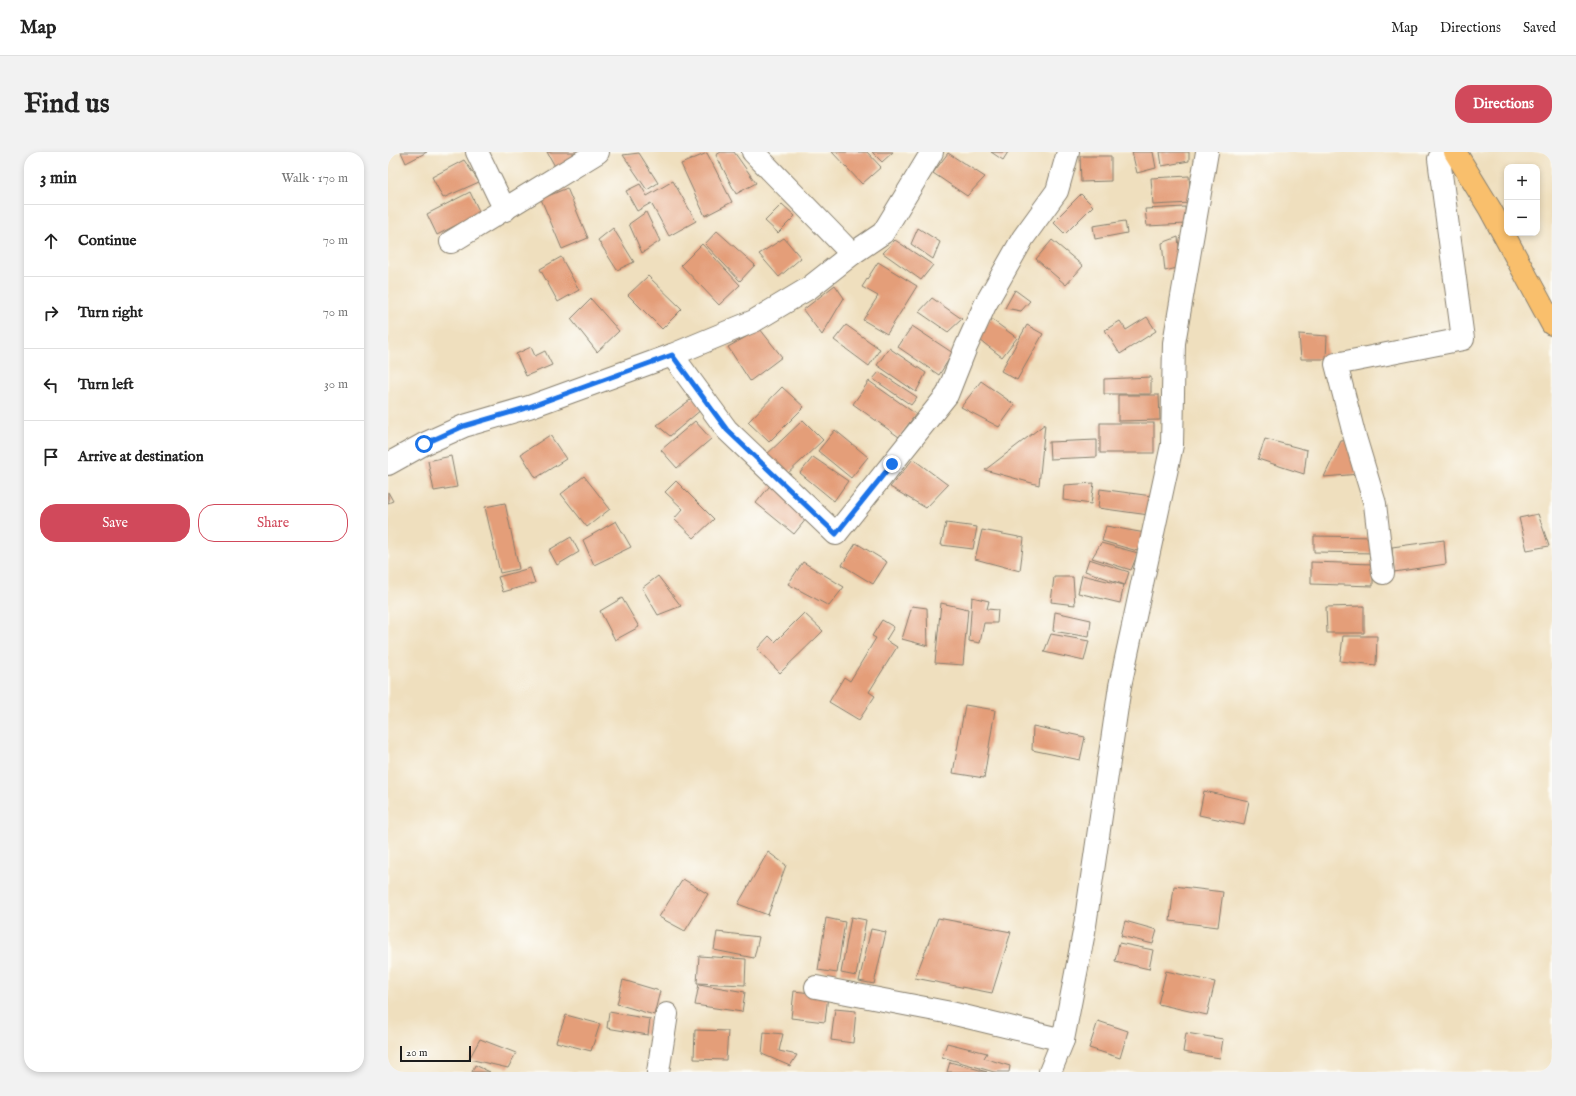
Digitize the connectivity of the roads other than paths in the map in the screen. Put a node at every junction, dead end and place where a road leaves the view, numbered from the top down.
1 (477, 152) edge
2 (598, 152) edge
3 (752, 152) edge
4 (932, 152) edge
5 (1068, 152) edge
6 (1207, 152) edge
7 (1442, 152) edge
8 (1455, 152) edge
9 (505, 210) junction
10 (451, 242) dead end
11 (852, 254) junction
12 (1552, 324) edge
13 (672, 355) junction
14 (388, 464) edge
15 (1383, 573) dead end
16 (816, 987) dead end
17 (667, 1014) dead end
18 (1063, 1040) junction
19 (658, 1072) edge
20 (1050, 1072) edge

1 - 9 street
2 - 9 street
3 - 11 street
4 - 11 street
5 - 13 street
6 - 18 street
7 - 15 street
8 - 12 main road
9 - 10 street
11 - 13 street
13 - 14 street
16 - 18 street
17 - 19 street
18 - 20 street

